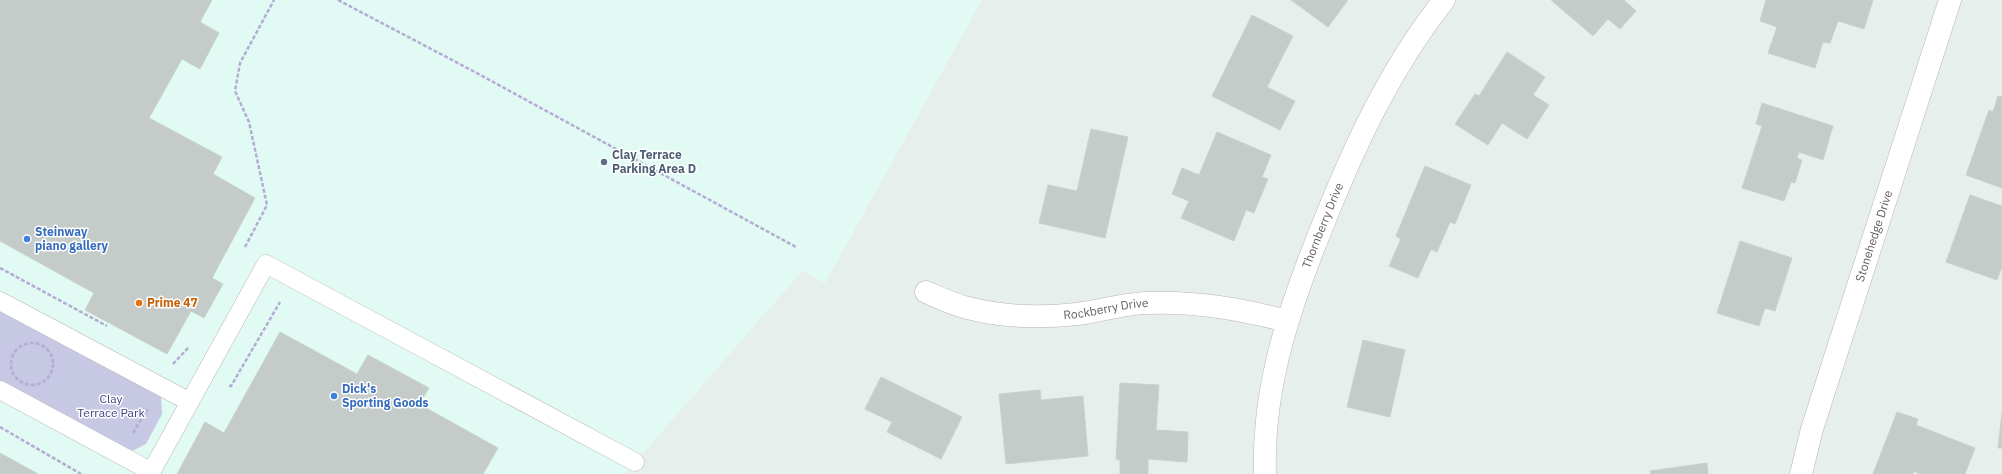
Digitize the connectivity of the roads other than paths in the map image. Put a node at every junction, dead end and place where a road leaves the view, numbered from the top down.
1 (1444, 0) edge
2 (1950, 0) edge
3 (926, 292) dead end
4 (0, 301) edge
5 (1287, 321) junction
6 (0, 390) edge
7 (190, 402) junction
8 (635, 462) dead end
9 (151, 473) edge
10 (1265, 474) edge
11 (1801, 474) edge

1 - 5 street, Thornberry Drive
2 - 11 street, Stonehedge Drive
3 - 5 street, Rockberry Drive
4 - 7 lane
5 - 10 street, Thornberry Drive
6 - 9 lane
7 - 8 lane
7 - 9 lane

